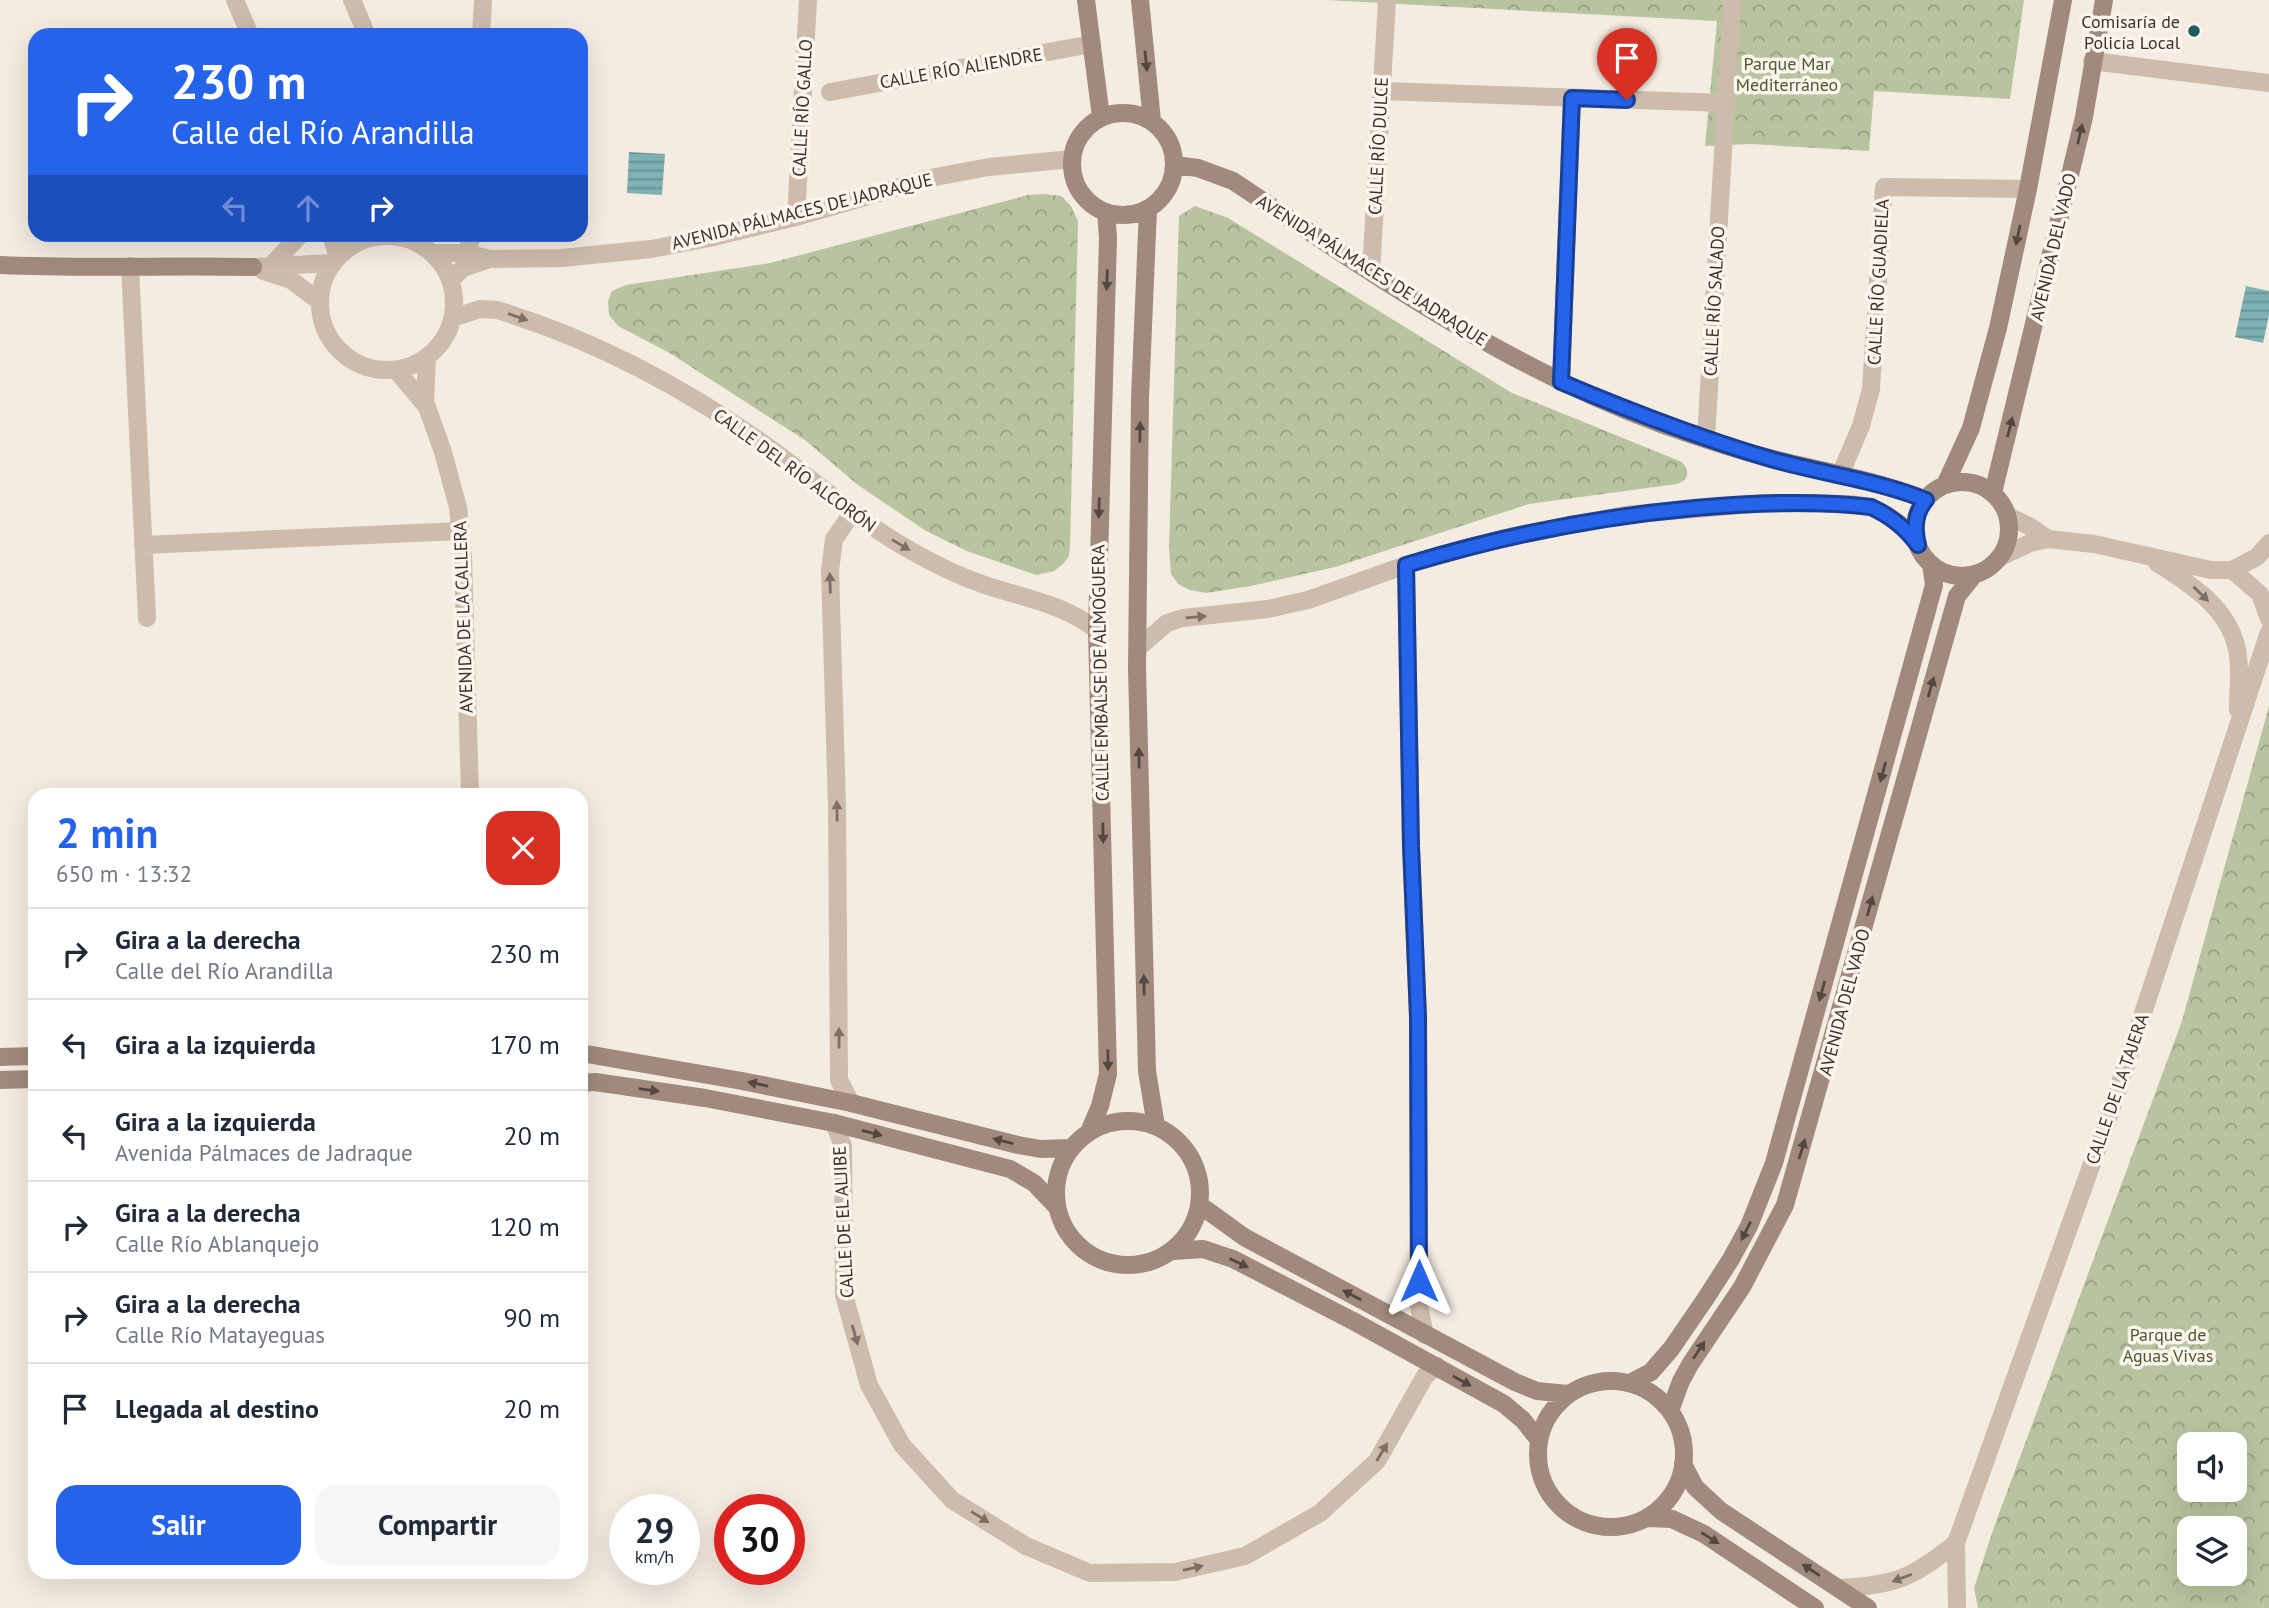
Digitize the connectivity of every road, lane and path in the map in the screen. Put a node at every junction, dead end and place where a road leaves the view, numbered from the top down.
1 (235, 0) edge
2 (352, 0) edge
3 (483, 0) edge
4 (808, 0) edge
5 (1086, 0) edge
6 (1140, 0) edge
7 (1387, 0) edge
8 (1732, 0) edge
9 (2063, 0) edge
10 (2104, 0) edge
11 (247, 28) edge
12 (364, 28) edge
13 (481, 28) edge
14 (1092, 44) junction
15 (2092, 61) junction
16 (2269, 83) edge
17 (1382, 91) junction
18 (830, 92) dead end
19 (1572, 98) junction
20 (1716, 103) junction
21 (1101, 117) junction
22 (1152, 121) junction
23 (1072, 159) junction
24 (1175, 165) junction
25 (2028, 189) junction
26 (1148, 209) junction
27 (1106, 212) junction
28 (796, 217) junction
29 (291, 242) edge
30 (332, 242) edge
31 (354, 242) edge
32 (415, 242) edge
33 (470, 242) edge
34 (432, 253) junction
35 (466, 253) junction
36 (490, 258) junction
37 (335, 259) junction
38 (0, 265) edge
39 (130, 266) junction
40 (261, 267) junction
41 (1371, 272) junction
42 (452, 279) junction
43 (319, 300) junction
44 (453, 318) junction
45 (427, 357) junction
46 (396, 370) junction
47 (1561, 382) junction
48 (425, 402) junction
49 (1706, 438) junction
50 (1840, 475) junction
51 (1945, 485) junction
52 (1993, 493) junction
53 (1926, 500) junction
54 (853, 512) junction
55 (2008, 516) junction
56 (461, 531) junction
57 (2048, 539) junction
58 (2269, 543) edge
59 (143, 545) junction
60 (1918, 545) junction
61 (2145, 555) junction
62 (2000, 557) junction
63 (1931, 564) junction
64 (1406, 565) junction
65 (2232, 570) junction
66 (1974, 575) junction
67 (147, 618) dead end
68 (2269, 620) edge
69 (1097, 630) junction
70 (2269, 632) edge
71 (1138, 648) junction
72 (2238, 724) junction
73 (470, 788) edge
74 (588, 1054) edge
75 (28, 1056) edge
76 (0, 1057) edge
77 (28, 1079) edge
78 (0, 1080) edge
79 (588, 1082) edge
80 (851, 1103) junction
81 (834, 1123) junction
82 (1156, 1126) junction
83 (1089, 1132) junction
84 (1070, 1148) junction
85 (1200, 1205) junction
86 (1056, 1206) junction
87 (1174, 1251) junction
88 (1425, 1335) junction
89 (1437, 1366) junction
90 (1630, 1383) junction
91 (1568, 1394) junction
92 (1670, 1411) junction
93 (1539, 1440) junction
94 (1683, 1464) junction
95 (1647, 1518) junction
96 (1956, 1543) junction
97 (1839, 1588) junction
98 (1815, 1608) edge
99 (1868, 1608) edge
100 (1956, 1608) edge

1 - 11 street
2 - 12 street
3 - 13 street
4 - 28 street, CALLE RÍO GALLO
5 - 14 main road
6 -> 22 main road
7 - 17 street, CALLE RÍO DULCE
8 - 20 street, CALLE RÍO SALADO
9 - 25 main road, AVENIDA DEL VADO
10 - 15 main road, AVENIDA DEL VADO
14 - 18 street, CALLE RÍO ALIENDRE
14 - 21 main road
15 - 16 street
52 -> 15 main road, AVENIDA DEL VADO
17 - 19 street
17 - 41 street, CALLE RÍO DULCE
19 - 20 street
19 - 47 street
20 - 49 street, CALLE RÍO SALADO
21 - 22 main road
21 - 23 main road
22 - 24 main road
23 - 27 main road
23 - 28 street, AVENIDA PÁLMACES DE JADRAQUE
24 - 26 main road
24 - 41 main road, AVENIDA PÁLMACES DE JADRAQUE
25 - 50 street, CALLE RÍO GUADIELA
25 -> 51 main road, AVENIDA DEL VADO
26 - 27 main road
71 -> 26 main road, CALLE EMBALSE DE ALMOGUERA
27 -> 69 main road, CALLE EMBALSE DE ALMOGUERA
28 - 36 street, AVENIDA PÁLMACES DE JADRAQUE
29 - 40 street
30 - 37 street
31 - 37 street
32 - 34 street
33 - 35 street
34 - 35 street, AVENIDA PÁLMACES DE JADRAQUE
34 - 42 street
35 - 36 street, AVENIDA PÁLMACES DE JADRAQUE
36 - 42 street, AVENIDA PÁLMACES DE JADRAQUE
37 - 40 street
37 - 43 street
38 - 39 main road
39 - 40 main road
39 - 59 street
40 - 43 street
41 - 47 main road, AVENIDA PÁLMACES DE JADRAQUE
42 - 44 street
43 - 46 street
44 - 45 street
44 -> 54 street, CALLE DEL RÍO ALCORÓN
45 - 46 street
45 - 48 street, AVENIDA DE LA CALLERA
46 - 48 street, AVENIDA DE LA CALLERA
47 - 49 main road, AVENIDA PÁLMACES DE JADRAQUE
48 - 56 street, AVENIDA DE LA CALLERA
49 - 50 main road, AVENIDA PÁLMACES DE JADRAQUE
50 - 53 main road, AVENIDA PÁLMACES DE JADRAQUE
51 - 52 main road
51 - 53 main road
52 - 55 main road
53 - 60 main road
54 -> 69 street, CALLE DEL RÍO ALCORÓN
80 -> 54 street
55 - 57 street
55 - 62 main road
56 - 59 street
56 - 73 street, AVENIDA DE LA CALLERA
57 - 61 street
57 - 62 street
58 - 65 street
59 - 67 street
60 - 63 main road
60 - 64 street
61 - 65 street
61 -> 72 street
62 - 66 main road
63 - 66 main road
63 -> 90 main road, AVENIDA DEL VADO
71 -> 64 street
64 - 88 street
65 - 68 street
92 -> 66 main road, AVENIDA DEL VADO
69 -> 83 main road, CALLE EMBALSE DE ALMOGUERA
70 - 72 street, CALLE DE LA TAJERA
82 -> 71 main road, CALLE EMBALSE DE ALMOGUERA
72 - 96 street, CALLE DE LA TAJERA
80 -> 74 main road
75 - 76 main road
77 - 78 main road
79 -> 81 main road
84 -> 80 main road
81 -> 86 main road
81 -> 89 street, CALLE DE EL ALJIBE
82 - 83 main road
82 - 85 main road
83 - 84 main road
84 - 86 main road
85 - 87 main road
88 -> 85 main road
86 - 87 main road
87 -> 89 main road
88 - 91 main road
89 -> 93 main road
90 - 91 main road
90 - 92 main road
91 - 93 main road
92 - 94 main road
93 - 95 main road
94 - 95 main road
97 -> 94 main road
95 -> 98 main road
96 -> 97 street
96 - 100 street, CALLE DE LA TAJERA
97 - 99 main road

